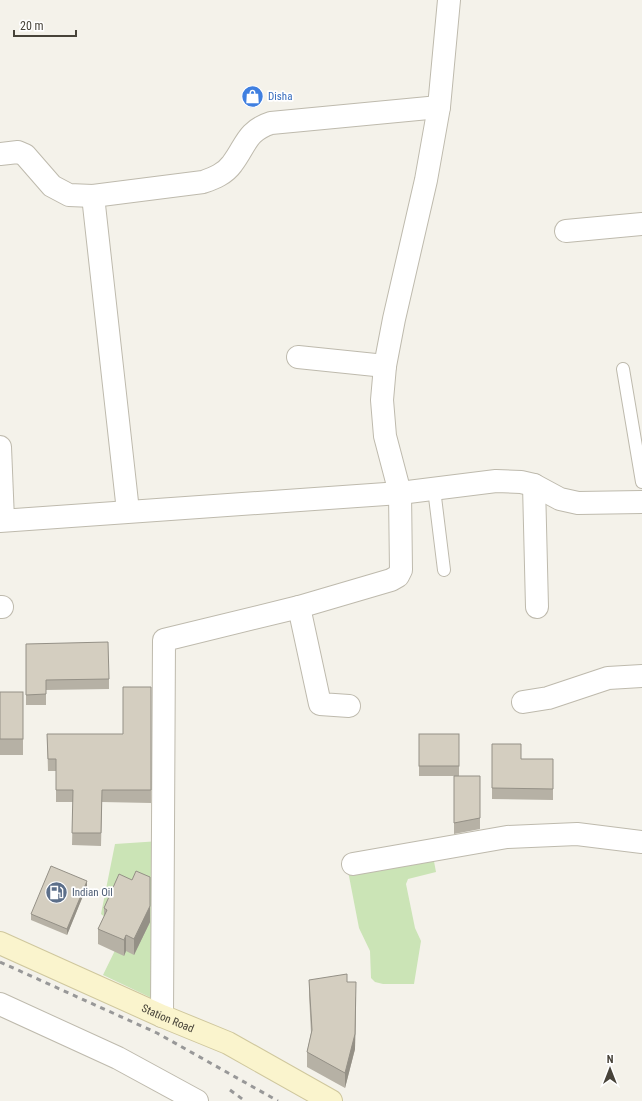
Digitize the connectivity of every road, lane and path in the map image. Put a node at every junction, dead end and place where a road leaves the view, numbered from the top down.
1 (449, 0) edge
2 (440, 107) junction
3 (0, 154) edge
4 (93, 196) junction
5 (642, 224) edge
6 (566, 231) dead end
7 (298, 357) dead end
8 (385, 366) junction
9 (623, 370) dead end
10 (0, 447) edge
11 (642, 482) edge
12 (534, 486) junction
13 (434, 489) junction
14 (400, 493) junction
15 (642, 502) edge
16 (128, 511) junction
17 (2, 520) edge
18 (444, 570) dead end
19 (299, 607) junction
20 (537, 607) dead end
21 (642, 676) edge
22 (523, 702) dead end
23 (349, 706) dead end
24 (642, 842) edge
25 (353, 864) dead end
26 (0, 943) edge
27 (0, 1004) edge
28 (162, 1016) junction
29 (197, 1101) edge
30 (331, 1101) edge

1 - 2 street
2 - 4 street
2 - 8 street
3 - 4 street
4 - 16 street
5 - 6 street
7 - 8 street
8 - 14 street
9 - 11 lane
10 - 17 street
12 - 13 street
12 - 15 street
12 - 20 street
13 - 14 street
13 - 18 lane
14 - 16 street
14 - 19 street
16 - 17 street
19 - 23 street
19 - 28 street
21 - 22 street
24 - 25 street
26 - 28 street, Station Road
27 - 29 street
28 - 30 street, Station Road

